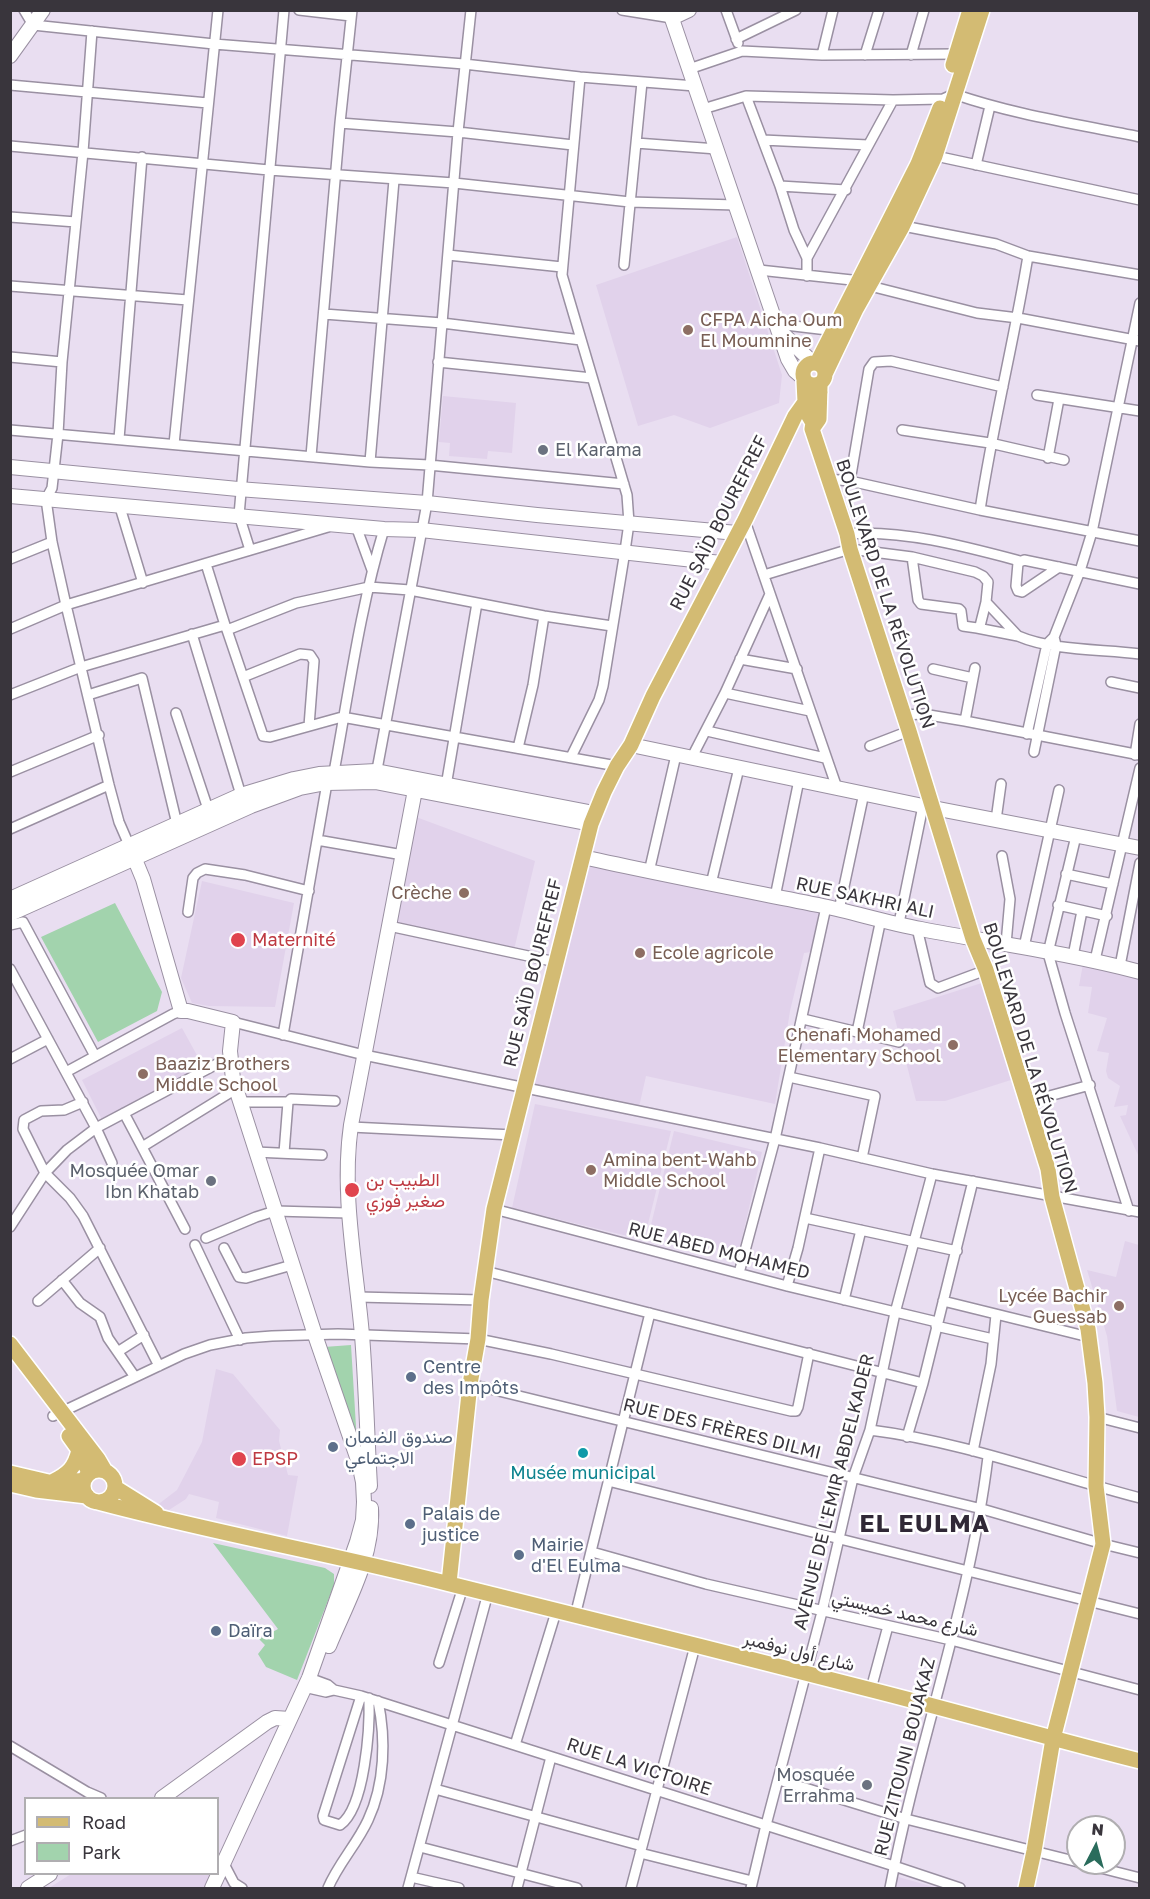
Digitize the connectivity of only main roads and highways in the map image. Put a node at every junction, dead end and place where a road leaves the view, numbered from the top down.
1 (43, 10) edge
2 (689, 10) edge
3 (970, 10) edge
4 (982, 10) edge
5 (670, 14) edge
6 (962, 55) junction
7 (10, 56) edge
8 (814, 382) junction
9 (10, 467) edge
10 (10, 496) edge
11 (736, 533) junction
12 (721, 563) junction
13 (632, 745) junction
14 (331, 777) junction
15 (376, 777) junction
16 (415, 790) junction
17 (928, 806) junction
18 (592, 818) junction
19 (1140, 848) edge
20 (132, 851) junction
21 (583, 857) junction
22 (10, 899) edge
23 (10, 914) edge
24 (973, 939) junction
25 (1140, 972) edge
26 (10, 1344) edge
27 (10, 1356) edge
28 (57, 1413) junction
29 (79, 1450) junction
30 (105, 1471) junction
31 (10, 1473) edge
32 (87, 1477) junction
33 (50, 1483) junction
34 (10, 1484) edge
35 (116, 1488) junction
36 (92, 1499) junction
37 (169, 1521) junction
38 (357, 1561) junction
39 (456, 1585) junction
40 (290, 1719) junction
41 (1053, 1739) junction
42 (1140, 1761) edge
43 (163, 1797) edge
44 (220, 1860) edge
45 (48, 1875) edge
46 (28, 1888) edge
47 (1026, 1888) edge

1 - 7 main road
2 - 5 main road
3 - 6 main road
4 - 6 main road
5 - 8 main road
6 - 8 main road, RUE SAÏD BOUREFREF
8 - 11 main road, RUE SAÏD BOUREFREF
8 - 17 main road, BOULEVARD DE LA RÉVOLUTION
9 - 11 main road
10 - 12 main road
11 - 12 main road, RUE SAÏD BOUREFREF
12 - 13 main road, RUE SAÏD BOUREFREF
13 - 17 main road
13 - 18 main road, RUE SAÏD BOUREFREF
14 - 15 main road
14 - 20 main road
14 - 20 main road
15 - 16 main road
15 - 18 main road
16 - 18 main road
16 - 38 main road
17 - 19 main road
17 - 24 main road, BOULEVARD DE LA RÉVOLUTION
18 - 21 main road, RUE SAÏD BOUREFREF
20 - 22 main road
20 - 23 main road
20 - 38 main road
21 - 24 main road, RUE SAKHRI ALI
21 - 39 main road, RUE SAÏD BOUREFREF
24 - 25 main road, RUE SAKHRI ALI
24 - 41 main road, BOULEVARD DE LA RÉVOLUTION
26 - 28 main road
27 - 28 main road
28 - 29 main road
28 - 30 main road
29 - 32 main road
29 - 33 main road
30 - 32 main road
30 - 35 main road
31 - 33 main road
32 - 33 main road
32 - 36 main road
34 - 36 main road, شارع أول نوفمبر
35 - 36 main road
35 - 37 main road
36 - 37 main road, شارع أول نوفمبر
37 - 38 main road, شارع أول نوفمبر
38 - 39 main road, شارع أول نوفمبر
38 - 40 main road
39 - 41 main road, شارع أول نوفمبر
40 - 43 main road
40 - 44 main road
41 - 42 main road, شارع أول نوفمبر
41 - 47 main road, BOULEVARD DE LA RÉVOLUTION
45 - 46 main road

